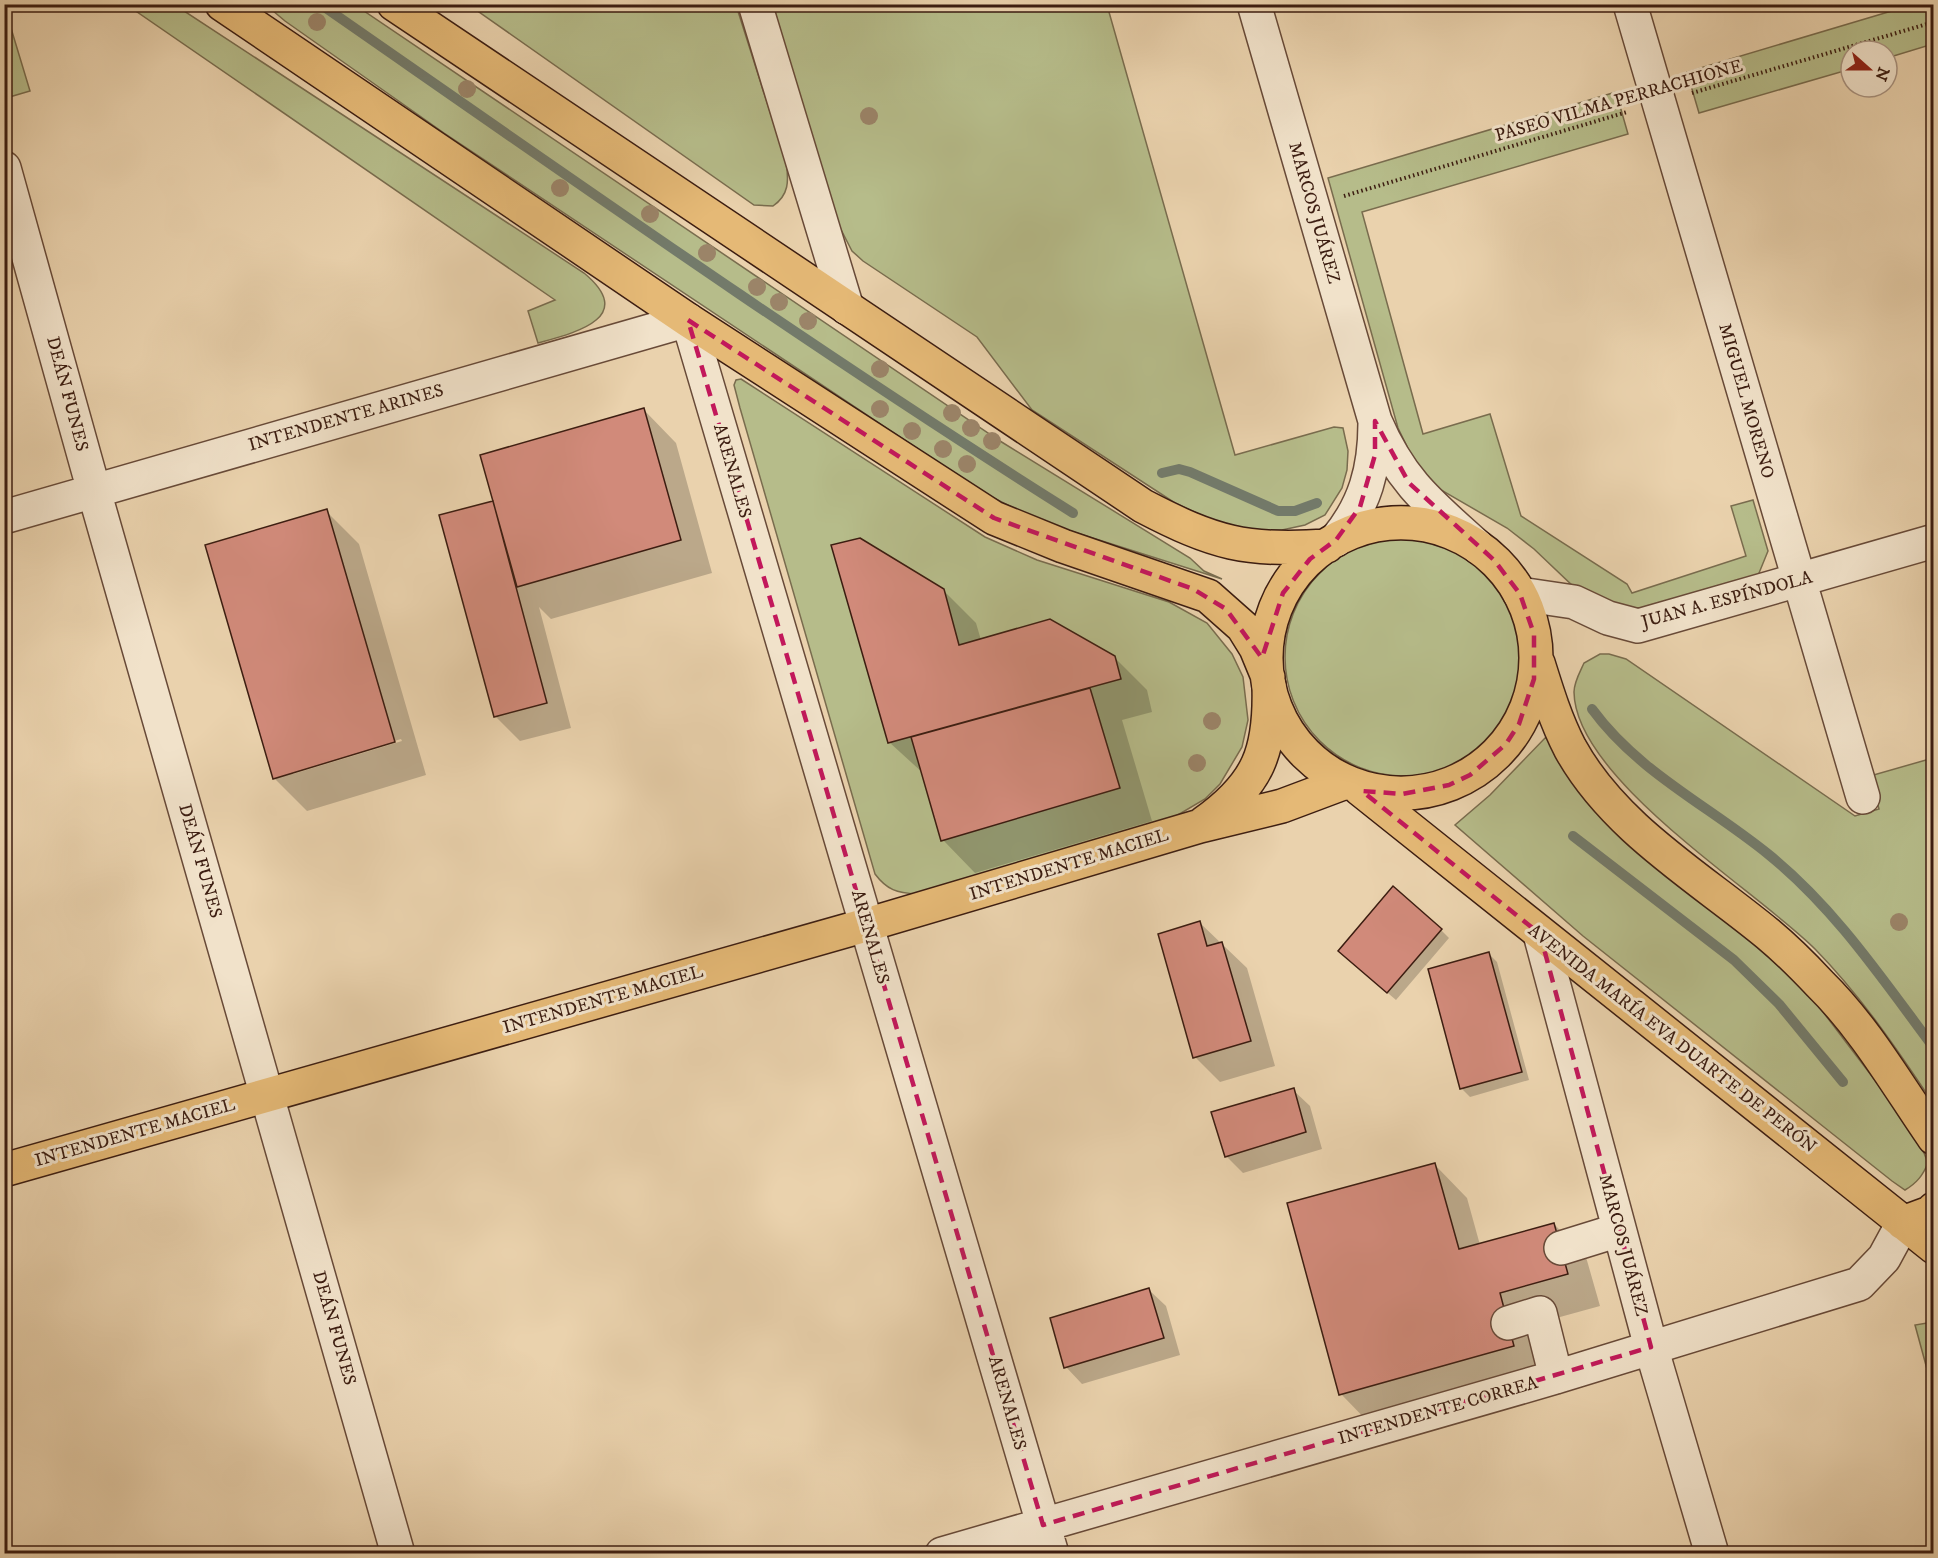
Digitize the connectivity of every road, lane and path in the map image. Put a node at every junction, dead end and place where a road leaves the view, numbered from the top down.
1 (222, 4) edge
2 (394, 4) edge
3 (755, 4) edge
4 (1254, 4) edge
5 (1629, 4) edge
6 (1934, 22) edge
7 (1659, 103) junction
8 (4, 168) edge
9 (1311, 206) junction
10 (847, 308) junction
11 (688, 320) junction
12 (1375, 421) junction
13 (94, 491) junction
14 (4, 517) edge
15 (1934, 541) edge
16 (1331, 543) junction
17 (1478, 546) junction
18 (1799, 580) junction
19 (1520, 594) junction
20 (1536, 655) junction
21 (1268, 681) junction
22 (1351, 784) junction
23 (1863, 797) dead end
24 (1200, 826) junction
25 (867, 925) junction
26 (1540, 934) junction
27 (267, 1094) junction
28 (1934, 1138) edge
29 (4, 1170) edge
30 (1934, 1209) edge
31 (1903, 1222) junction
32 (1619, 1230) junction
33 (1934, 1247) edge
34 (1561, 1248) dead end
35 (1508, 1323) dead end
36 (1651, 1347) junction
37 (1556, 1377) junction
38 (1048, 1539) edge
39 (398, 1554) edge
40 (942, 1554) edge
41 (1712, 1554) edge

1 - 11 main road
2 - 10 main road
3 - 10 street
4 - 9 street, MARCOS JUÁREZ
5 - 7 street, MIGUEL MORENO
6 - 7 path, PASEO VILMA PERRACHIONE
7 - 9 path, PASEO VILMA PERRACHIONE
7 - 18 street, MIGUEL MORENO
8 - 13 street, DEÁN FUNES
9 - 12 street, MARCOS JUÁREZ
10 - 16 main road
11 - 13 street, INTENDENTE ARINES
11 - 21 main road
11 - 25 street, ARENALES
12 - 16 street, MARCOS JUÁREZ
12 - 17 street, MARCOS JUÁREZ
13 - 14 street, INTENDENTE ARINES
13 - 27 street, DEÁN FUNES
15 - 18 street, JUAN A. ESPÍNDOLA
16 - 17 main road
16 - 21 main road, INTENDENTE MACIEL
17 - 19 main road
18 - 19 street, JUAN A. ESPÍNDOLA
18 - 23 street, MIGUEL MORENO
19 - 20 main road
20 - 22 main road
20 - 28 main road
21 - 22 main road
21 - 24 main road, INTENDENTE MACIEL
22 - 24 main road, INTENDENTE MACIEL
22 - 26 main road, AVENIDA MARÍA EVA DUARTE DE PERÓN
24 - 25 main road, INTENDENTE MACIEL
25 - 27 main road, INTENDENTE MACIEL
25 - 38 street, ARENALES
26 - 31 main road, AVENIDA MARÍA EVA DUARTE DE PERÓN
26 - 32 street, MARCOS JUÁREZ
27 - 29 main road, INTENDENTE MACIEL
27 - 39 street, DEÁN FUNES
30 - 31 main road
31 - 33 main road, AVENIDA MARÍA EVA DUARTE DE PERÓN
31 - 36 street, INTENDENTE CORREA
32 - 34 street
32 - 36 street, MARCOS JUÁREZ
35 - 37 street
36 - 37 street, INTENDENTE CORREA
36 - 41 street, MARCOS JUÁREZ
37 - 38 street, INTENDENTE CORREA
38 - 40 street, INTENDENTE CORREA

